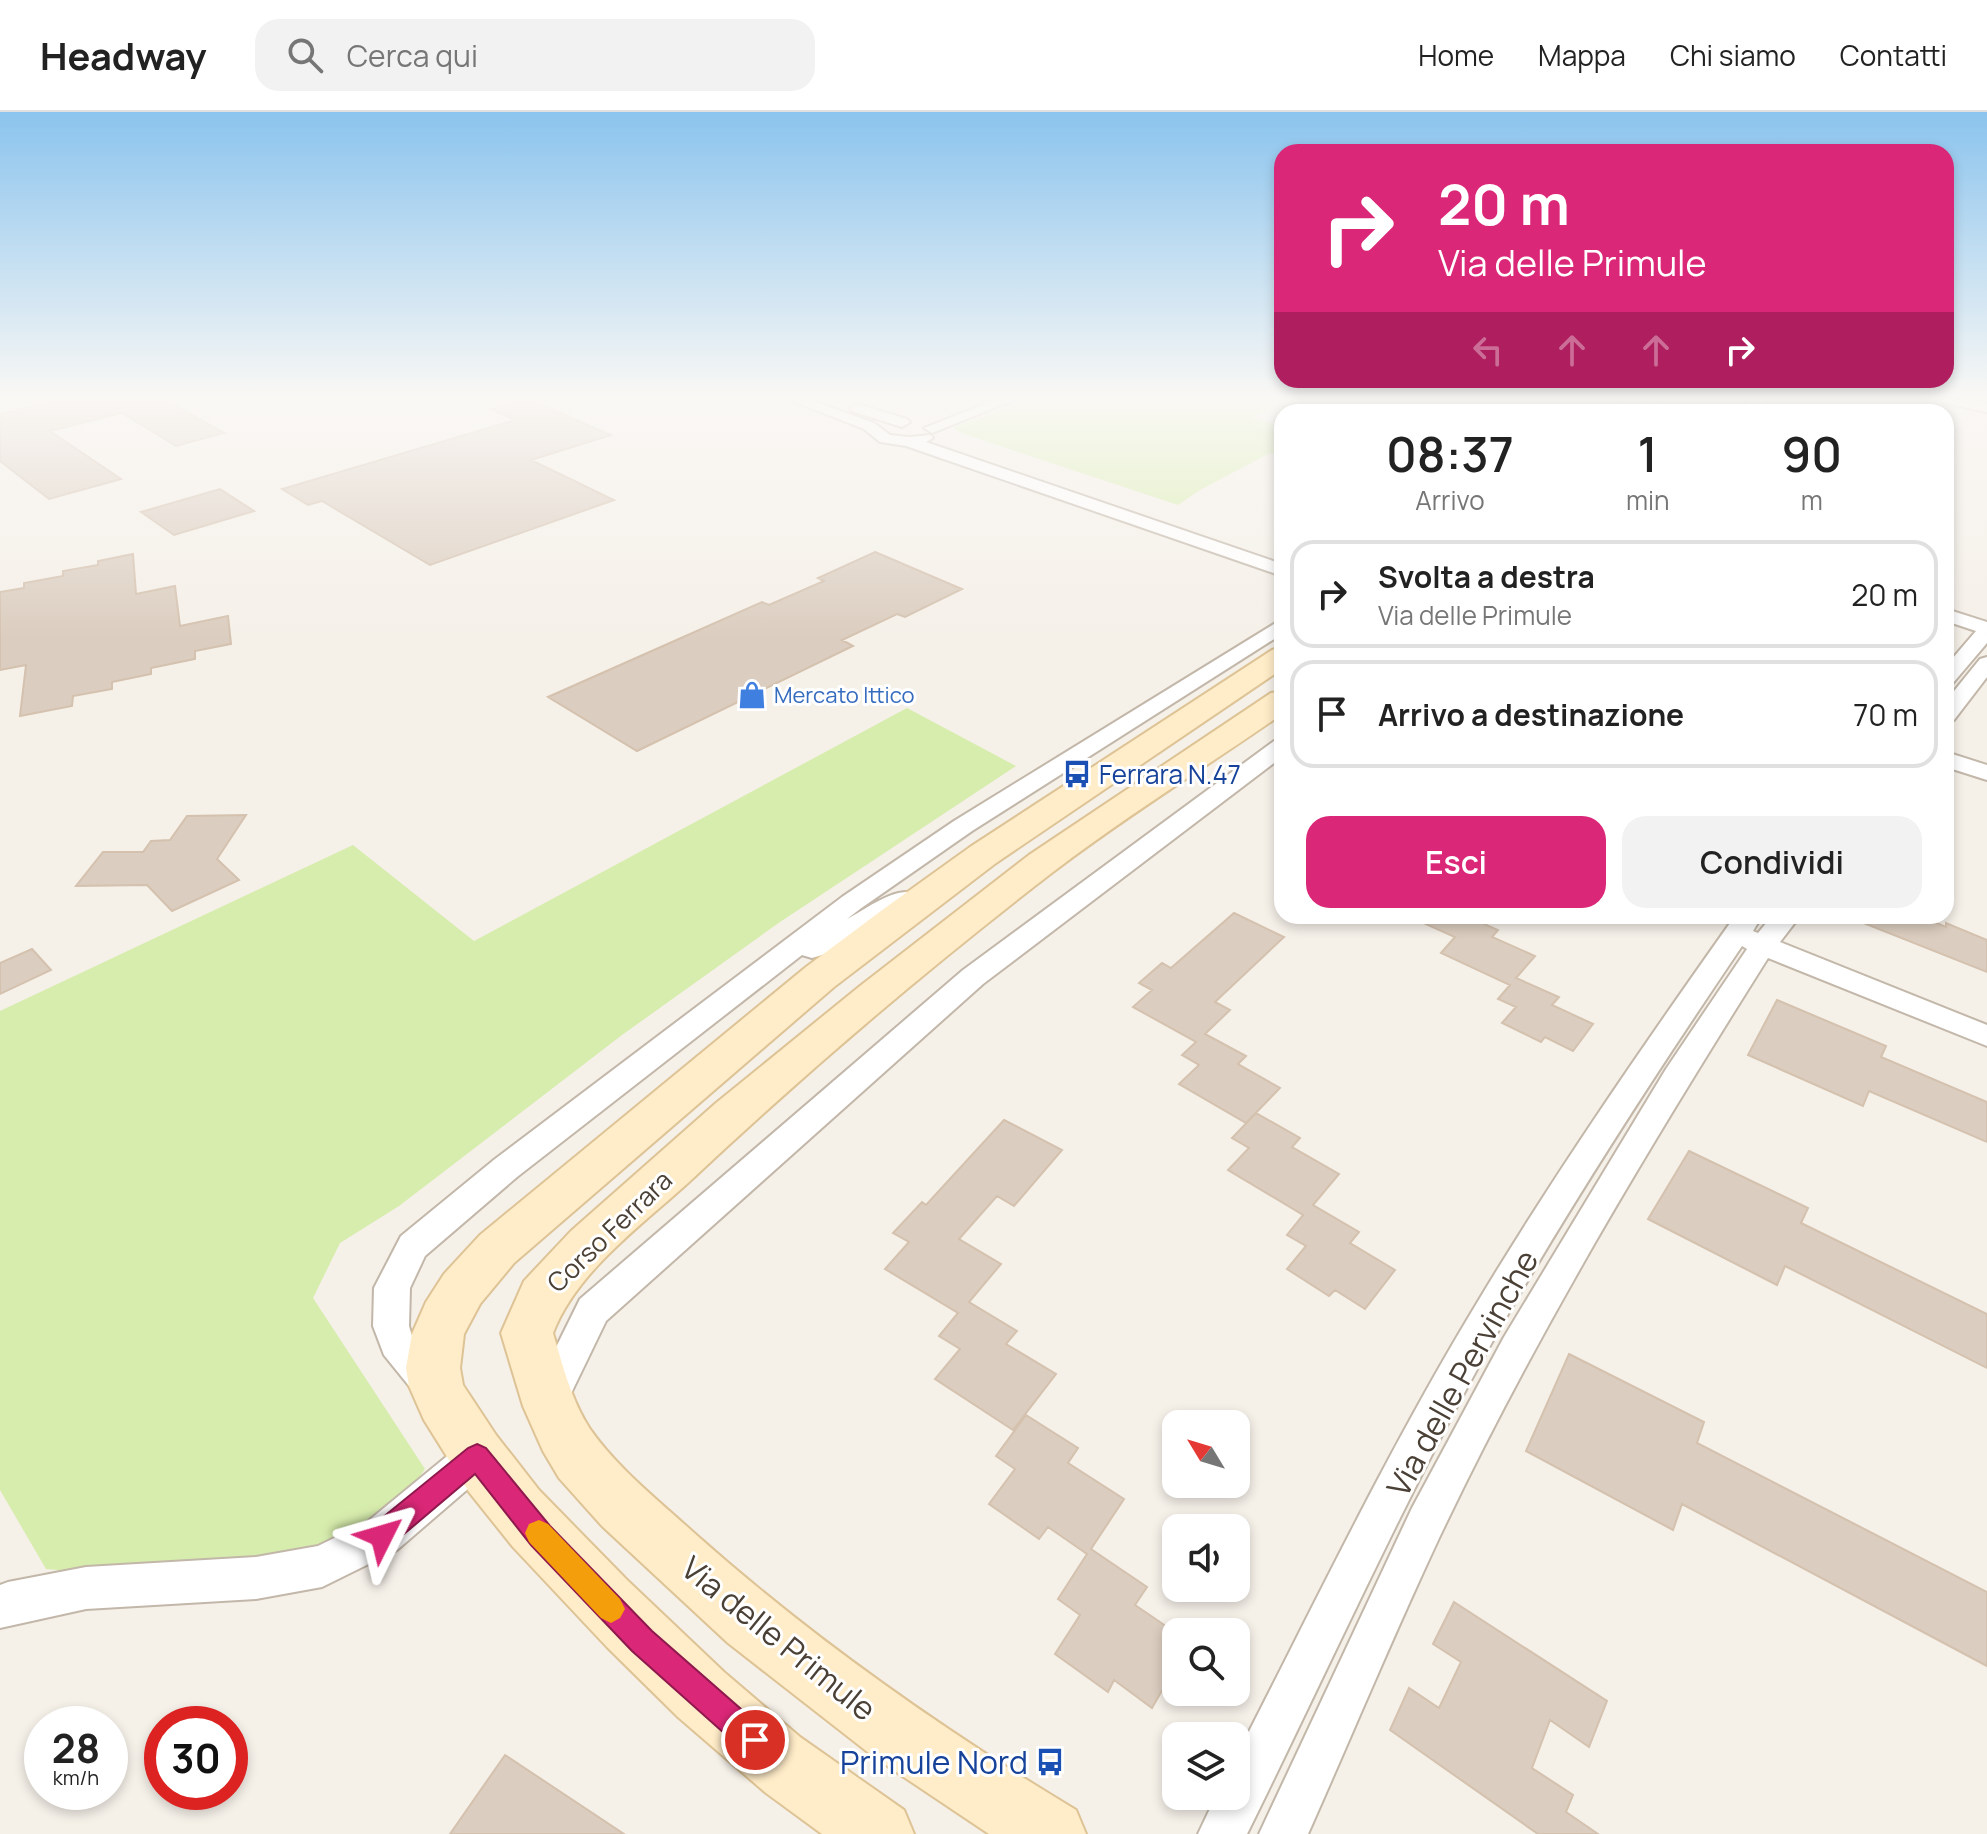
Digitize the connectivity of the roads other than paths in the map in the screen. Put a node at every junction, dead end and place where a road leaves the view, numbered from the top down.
1 (1021, 480) edge
2 (1068, 480) edge
3 (1274, 555) edge
4 (1274, 567) edge
5 (1954, 618) edge
6 (1987, 629) edge
7 (1274, 630) edge
8 (1274, 661) edge
9 (1987, 663) edge
10 (1954, 669) edge
11 (1274, 705) edge
12 (1954, 705) edge
13 (1274, 752) edge
14 (1954, 762) edge
15 (1987, 773) edge
16 (983, 855) junction
17 (1749, 931) edge
18 (736, 989) junction
19 (1987, 1036) edge
20 (439, 1394) junction
21 (549, 1400) junction
22 (477, 1456) junction
23 (0, 1607) edge
24 (880, 1834) edge
25 (1052, 1834) edge
26 (1222, 1834) edge
27 (1283, 1834) edge

1 - 4 street
2 - 3 street
5 - 6 street
6 - 10 street
7 - 18 street, Corso Ferrara
8 - 16 main road, Corso Ferrara
9 - 12 street
11 - 21 main road, Corso Ferrara
13 - 21 street, Corso Ferrara
14 - 15 street
16 - 18 street, Corso Ferrara
16 - 20 main road, Corso Ferrara
17 - 19 street
17 - 26 street, Via delle Pervinche
17 - 27 street, Via delle Pervinche
18 - 20 street, Corso Ferrara
20 - 22 main road
21 - 25 main road, Via delle Primule
22 - 23 street
22 - 24 main road

